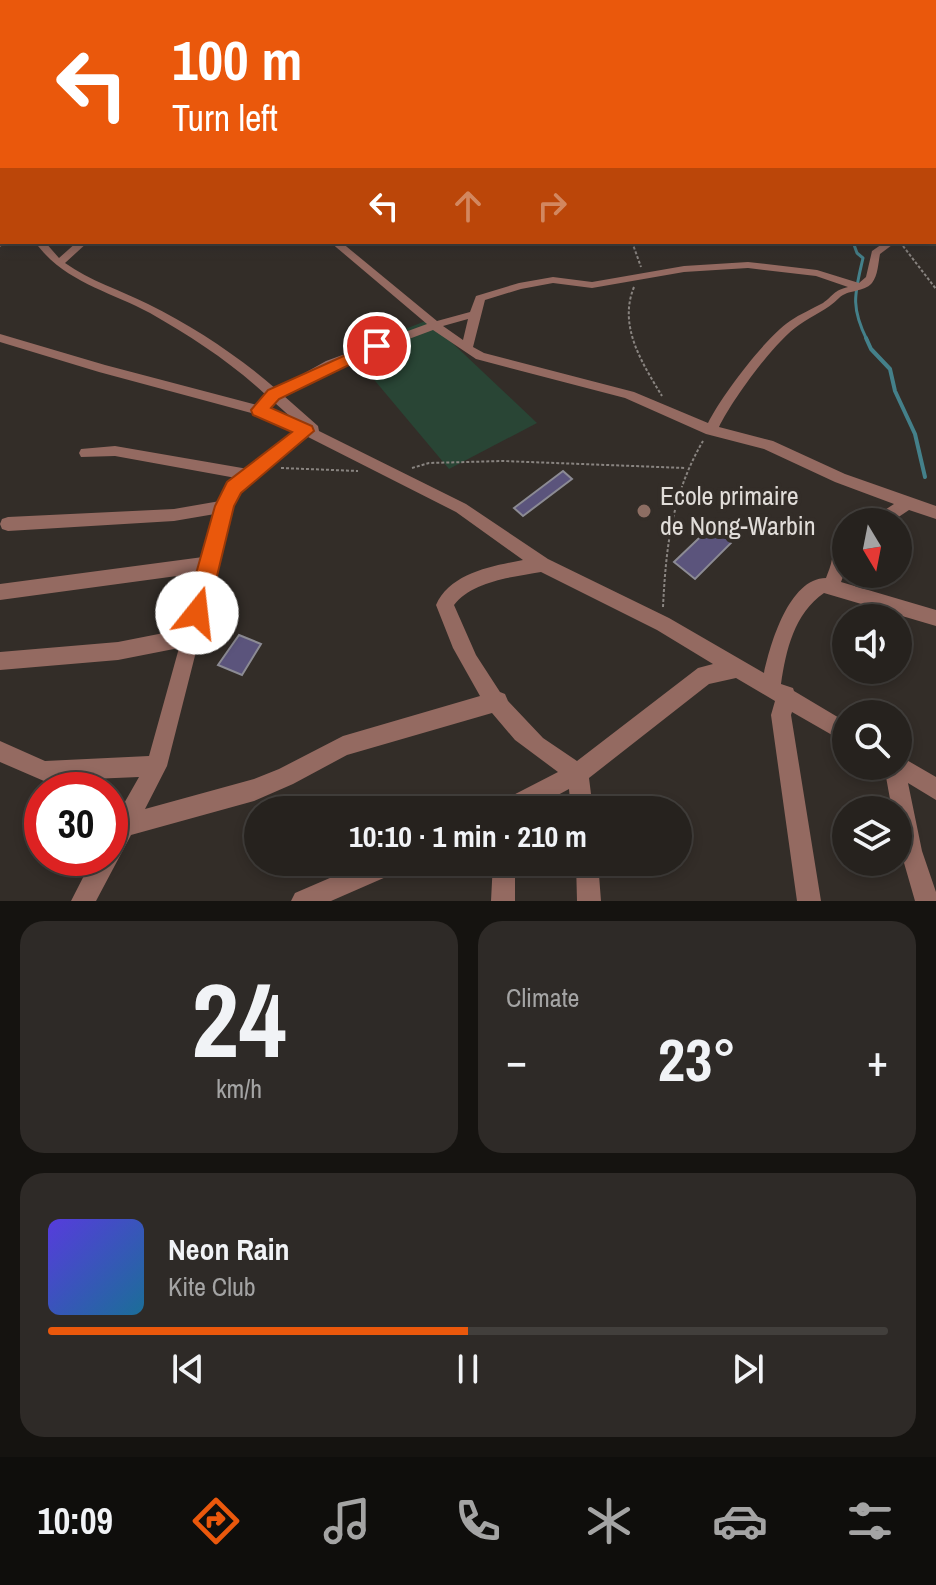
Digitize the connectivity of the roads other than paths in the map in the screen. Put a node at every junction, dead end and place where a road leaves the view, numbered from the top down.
1 (41, 244) edge
2 (81, 244) edge
3 (337, 244) edge
4 (887, 244) edge
5 (59, 263) junction
6 (860, 287) junction
7 (475, 314) junction
8 (438, 326) junction
9 (0, 338) edge
10 (467, 349) junction
11 (273, 394) junction
12 (259, 410) junction
13 (711, 430) junction
14 (306, 431) junction
15 (324, 440) junction
16 (86, 453) dead end
17 (249, 475) junction
18 (909, 502) junction
19 (225, 506) junction
20 (900, 508) edge
21 (936, 513) edge
22 (8, 524) dead end
23 (210, 564) junction
24 (542, 564) junction
25 (831, 585) joint
26 (0, 592) edge
27 (936, 618) edge
28 (190, 637) junction
29 (0, 661) edge
30 (736, 669) junction
31 (778, 690) junction
32 (498, 701) junction
33 (832, 724) edge
34 (0, 751) edge
35 (157, 766) junction
36 (578, 773) junction
37 (912, 775) edge
38 (898, 780) edge
39 (936, 789) edge
40 (534, 796) edge
41 (580, 796) edge
42 (128, 821) edge
43 (128, 824) edge
44 (96, 876) edge
45 (361, 876) edge
46 (504, 876) edge
47 (588, 876) edge
48 (83, 901) edge
49 (303, 901) edge
50 (503, 901) edge
51 (589, 901) edge
52 (809, 901) edge
53 (927, 901) edge

1 - 5 street
2 - 5 street
3 - 8 street
4 - 6 street
5 - 11 street
6 - 7 street
6 - 13 street
7 - 8 street
7 - 10 street
8 - 10 street
8 - 11 street
9 - 12 street
10 - 13 street
11 - 12 street
11 - 15 street
12 - 14 street
13 - 18 street
14 - 15 street
14 - 17 street
15 - 24 street
16 - 17 street
17 - 19 street
18 - 20 street
18 - 21 street
19 - 22 street
19 - 23 street
23 - 26 street
23 - 28 street
24 - 30 street
24 - 32 street
25 - 27 street
25 - 31 street
28 - 29 street
28 - 35 street
30 - 31 street
30 - 36 street
31 - 33 street
31 - 52 street
32 - 36 street
32 - 43 street
34 - 35 street
35 - 42 street
36 - 40 street
36 - 41 street
37 - 39 street
38 - 53 street
44 - 48 street
45 - 49 street
46 - 50 street
47 - 51 street

